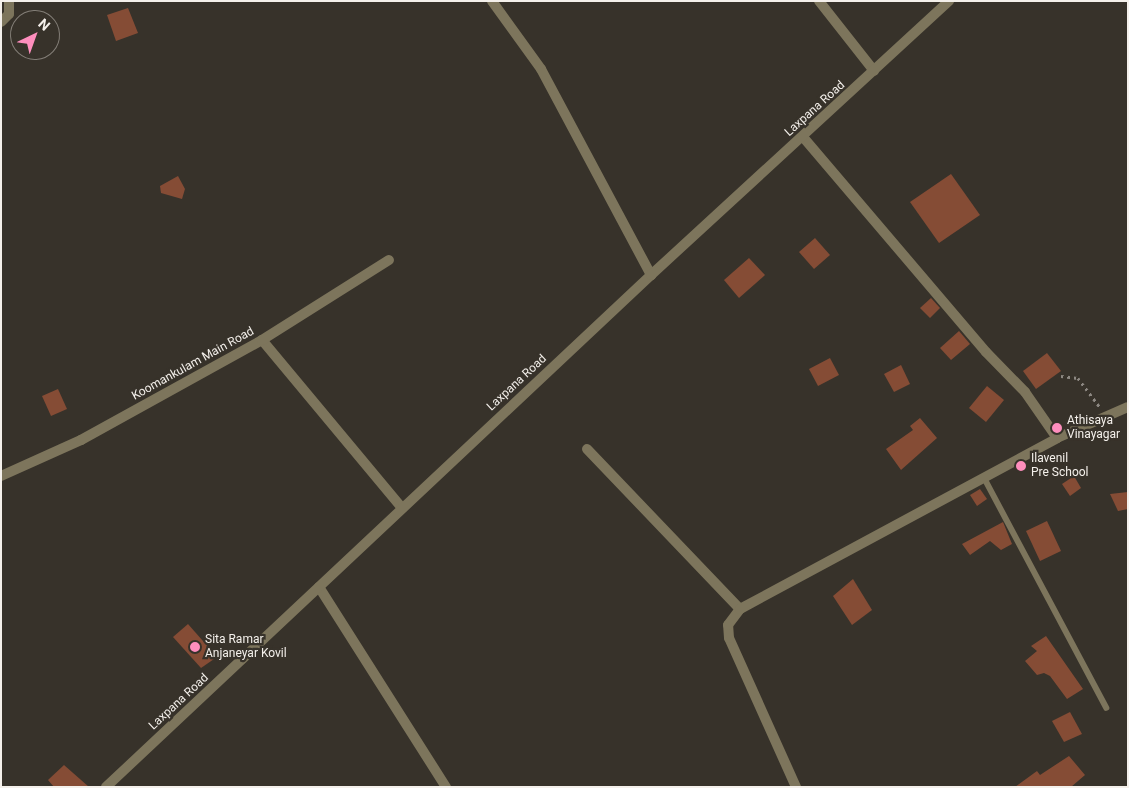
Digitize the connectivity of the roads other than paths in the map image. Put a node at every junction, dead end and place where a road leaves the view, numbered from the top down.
1 (9, 1) edge
2 (492, 1) edge
3 (818, 1) edge
4 (949, 1) edge
5 (1, 22) edge
6 (874, 71) junction
7 (803, 137) junction
8 (389, 260) dead end
9 (651, 276) junction
10 (262, 340) junction
11 (1128, 407) edge
12 (1057, 438) junction
13 (587, 449) dead end
14 (1, 476) edge
15 (985, 479) junction
16 (402, 508) junction
17 (319, 587) junction
18 (740, 608) junction
19 (1106, 708) dead end
20 (106, 787) edge
21 (446, 787) edge
22 (796, 787) edge

1 - 5 street
2 - 9 street
3 - 6 street
4 - 6 street, Laxpana Road
6 - 7 street, Laxpana Road
7 - 9 street, Laxpana Road
7 - 12 street
8 - 10 street, Koomankulam Main Road
9 - 16 street, Laxpana Road
10 - 14 street, Koomankulam Main Road
10 - 16 street
11 - 12 street
12 - 15 street
13 - 18 street
15 - 18 street
15 - 19 lane
16 - 17 street, Laxpana Road
17 - 20 street, Laxpana Road
17 - 21 street
18 - 22 street

